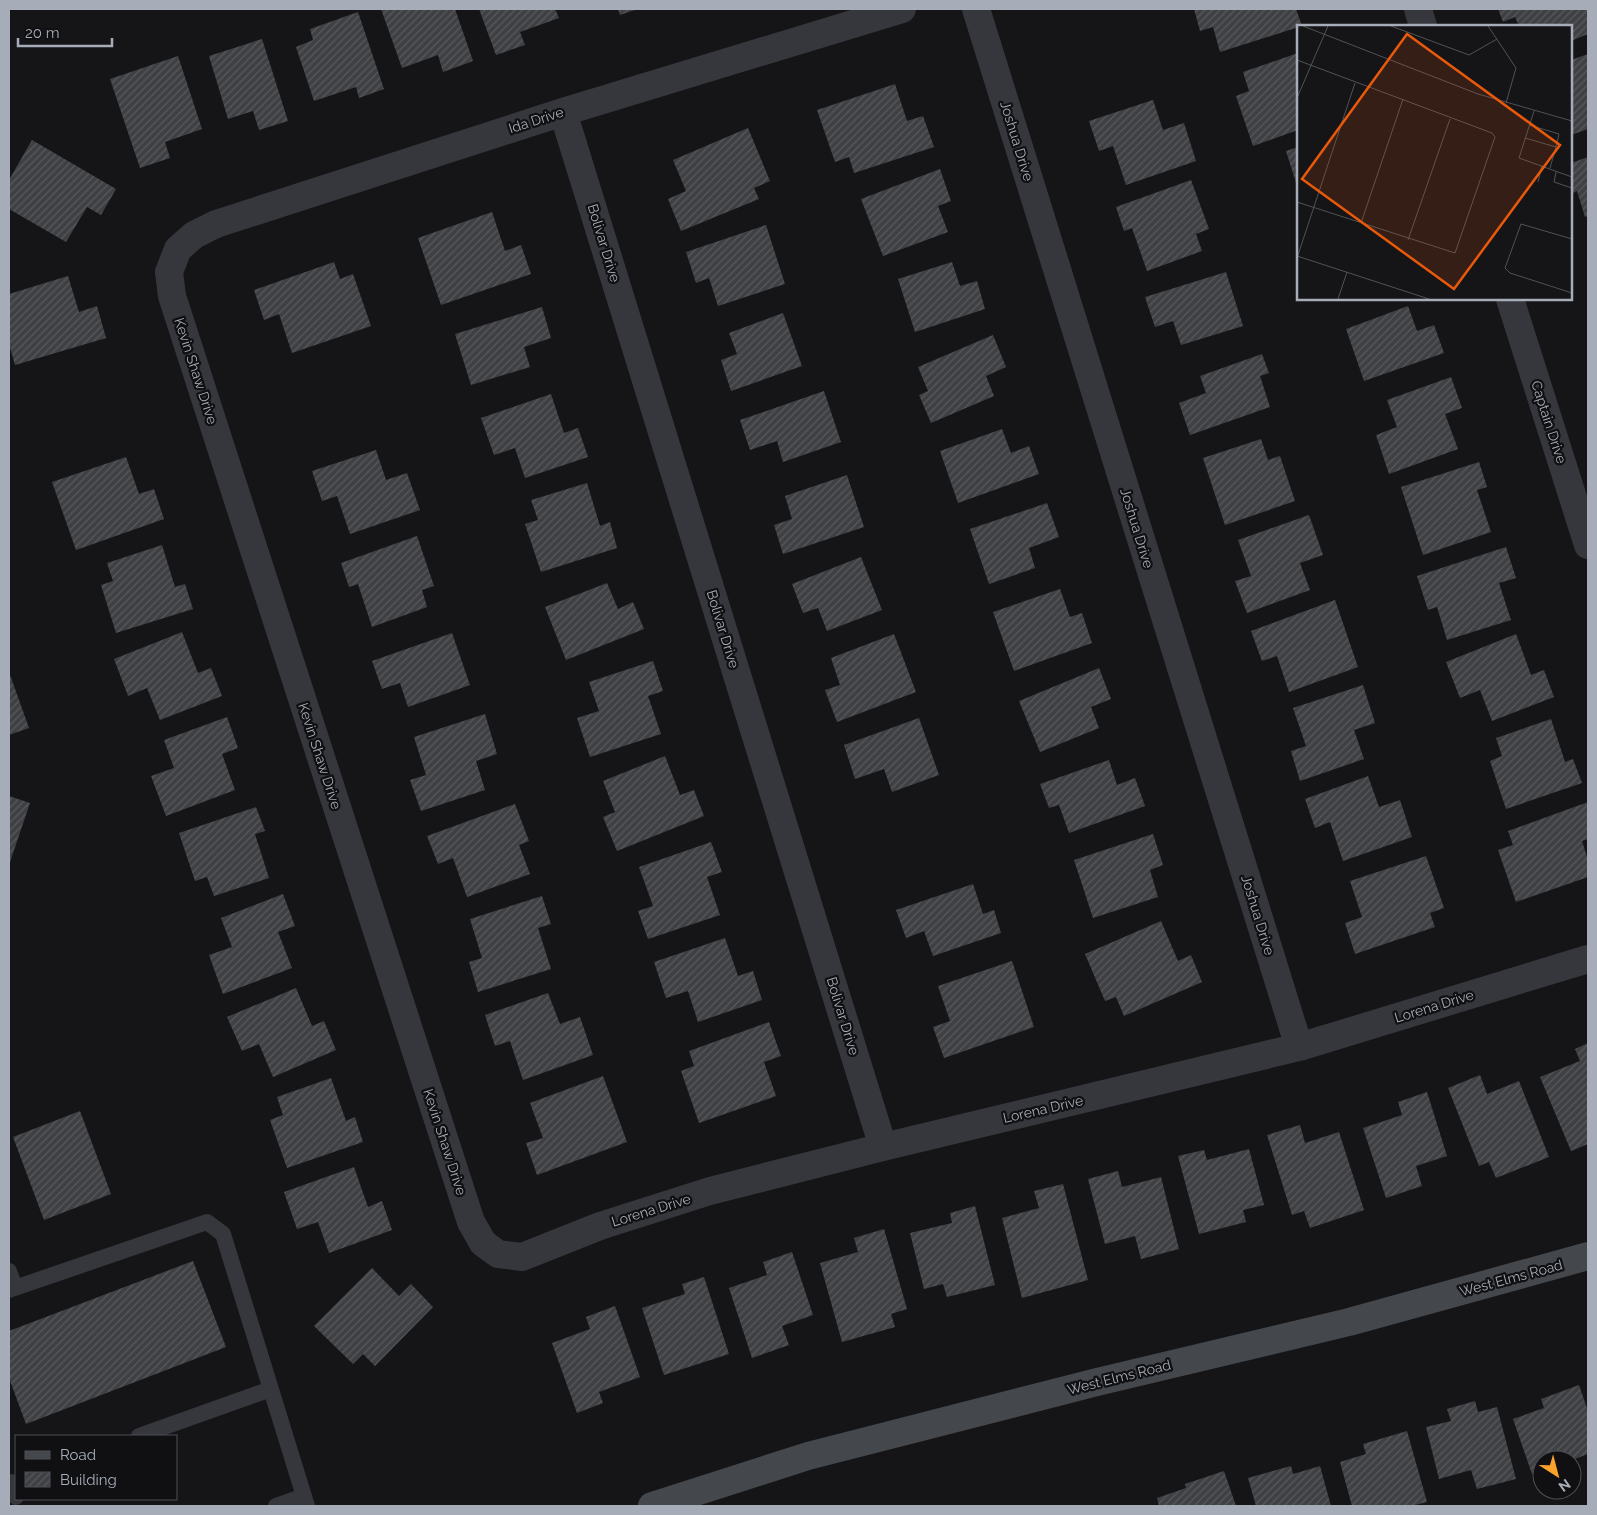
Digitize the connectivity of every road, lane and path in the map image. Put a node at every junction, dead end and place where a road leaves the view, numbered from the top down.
1 (902, 9) edge
2 (976, 9) edge
3 (1418, 9) edge
4 (1423, 25) edge
5 (563, 112) junction
6 (178, 249) joint
7 (1510, 300) edge
8 (1588, 545) edge
9 (1588, 959) edge
10 (1299, 1047) junction
11 (883, 1147) junction
12 (498, 1254) joint
13 (1588, 1256) edge
14 (9, 1271) edge
15 (12, 1289) edge
16 (271, 1389) junction
17 (142, 1435) edge
18 (306, 1501) edge
19 (276, 1506) edge
20 (652, 1506) edge

1 - 5 street, Ida Drive
2 - 10 street, Joshua Drive
3 - 4 street
5 - 6 street, Ida Drive
5 - 11 street, Bolivar Drive
6 - 12 street, Kevin Shaw Drive
7 - 8 street, Captain Drive
9 - 10 street, Lorena Drive
10 - 11 street, Lorena Drive
11 - 12 street, Lorena Drive
13 - 20 main road, West Elms Road
14 - 15 lane
15 - 16 lane
16 - 17 lane
16 - 18 lane
18 - 19 lane

